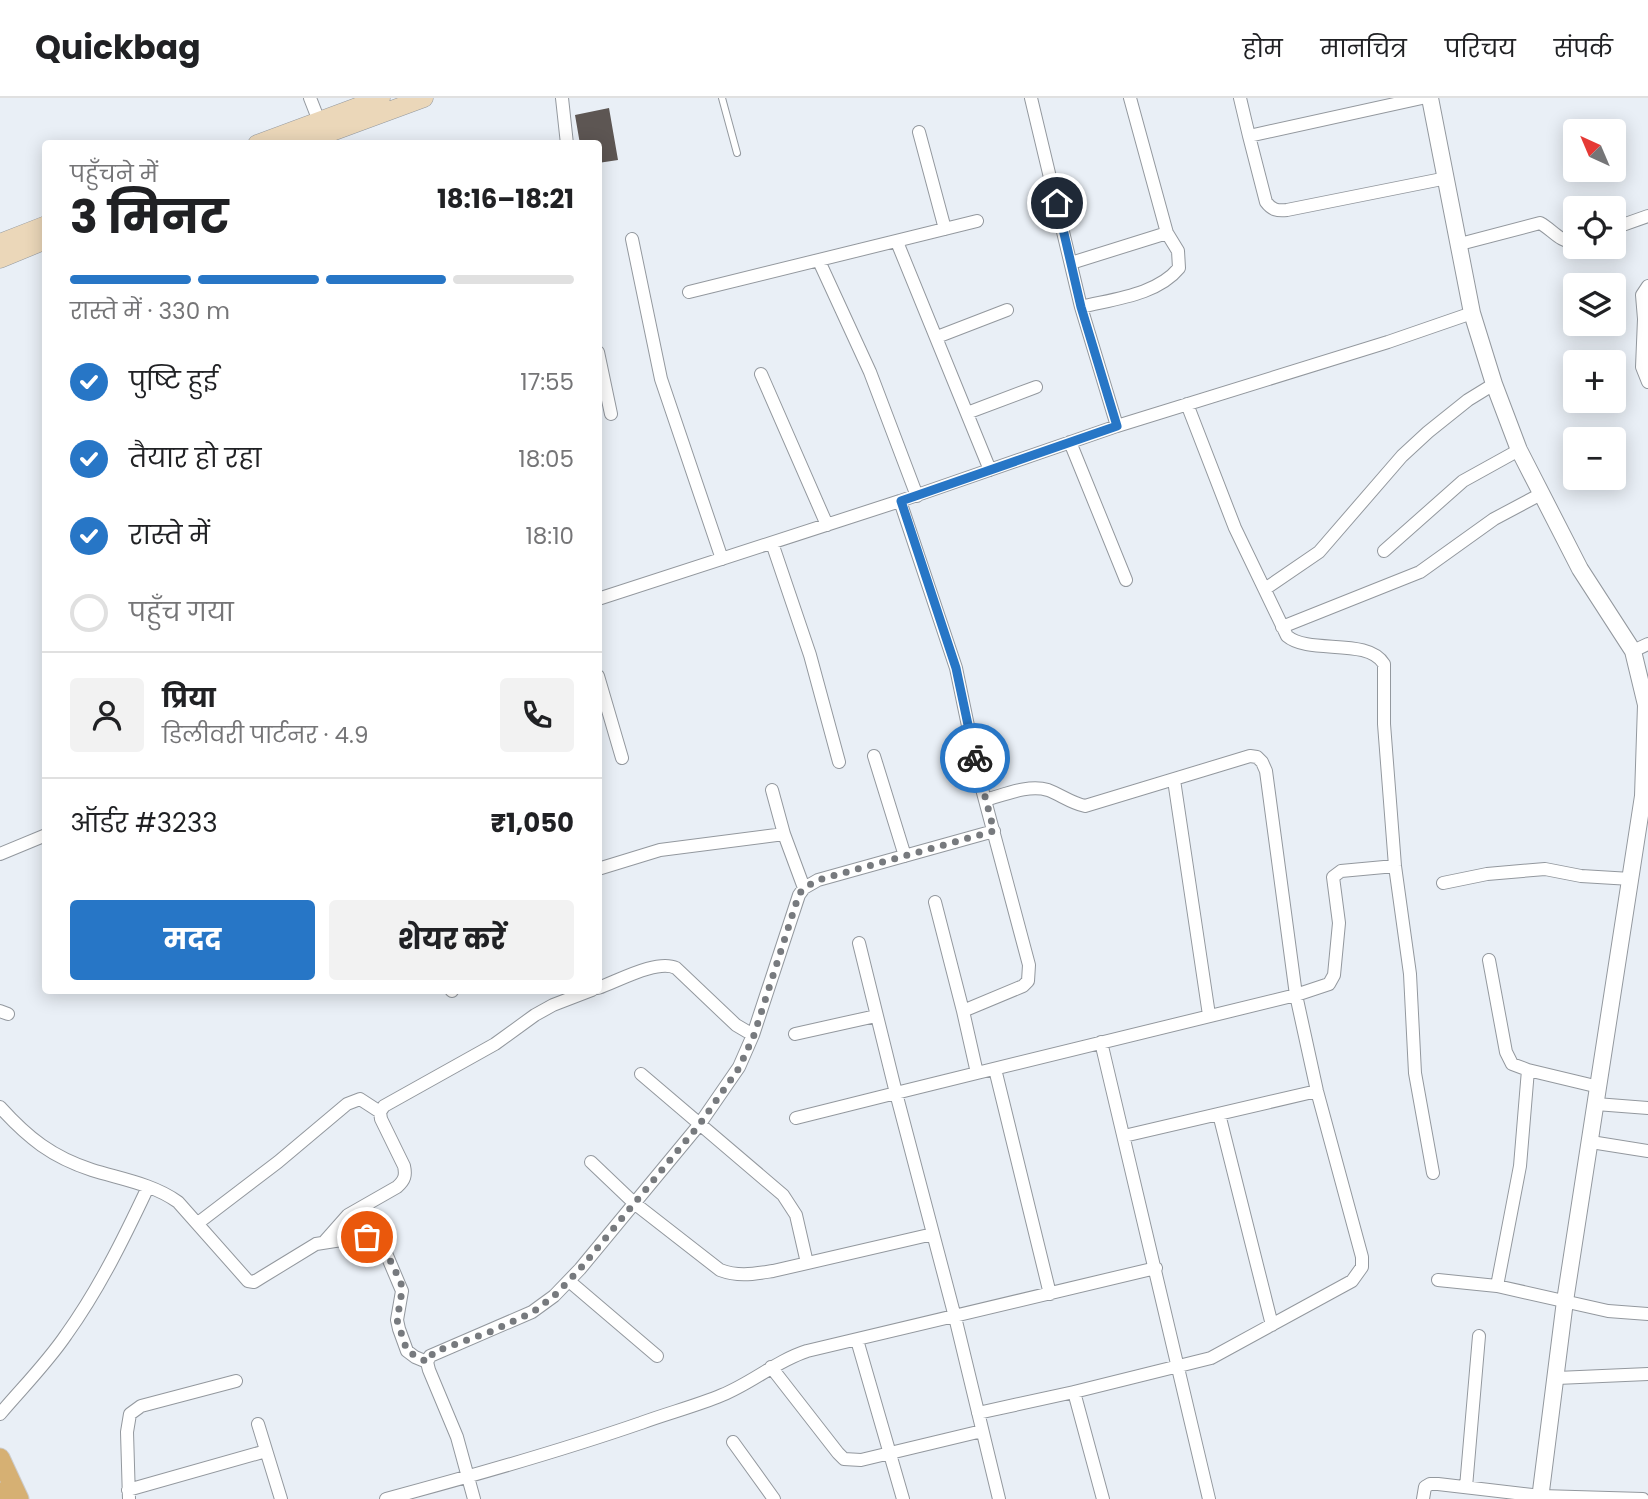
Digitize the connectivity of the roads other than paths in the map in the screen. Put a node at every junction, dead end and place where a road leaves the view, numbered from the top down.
1 (310, 98) edge
2 (381, 98) edge
3 (424, 98) edge
4 (562, 98) edge
5 (722, 98) edge
6 (1031, 98) edge
7 (1130, 98) edge
8 (1240, 98) edge
9 (1422, 98) edge
10 (1430, 98) edge
11 (319, 121) junction
12 (919, 132) dead end
13 (1249, 136) junction
14 (268, 140) edge
15 (310, 140) edge
16 (567, 140) edge
17 (737, 153) dead end
18 (1447, 178) junction
19 (977, 221) dead end
20 (1647, 221) edge
21 (1626, 225) edge
22 (42, 227) edge
23 (945, 229) junction
24 (1167, 233) junction
25 (632, 239) dead end
26 (1563, 240) edge
27 (42, 242) edge
28 (897, 242) junction
29 (0, 243) edge
30 (1460, 244) junction
31 (0, 259) edge
32 (819, 261) junction
33 (1071, 263) junction
34 (1648, 286) edge
35 (689, 292) dead end
36 (1081, 307) junction
37 (1007, 310) dead end
38 (1472, 313) junction
39 (937, 337) junction
40 (761, 374) dead end
41 (1648, 382) edge
42 (602, 384) edge
43 (1494, 384) junction
44 (1036, 387) dead end
45 (1187, 404) junction
46 (967, 412) junction
47 (611, 414) dead end
48 (1117, 426) junction
49 (1070, 442) junction
50 (1519, 450) junction
51 (990, 471) junction
52 (1541, 494) junction
53 (916, 496) junction
54 (901, 501) junction
55 (827, 525) junction
56 (772, 543) junction
57 (1384, 551) dead end
58 (722, 559) junction
59 (1126, 580) dead end
60 (1265, 589) junction
61 (602, 598) edge
62 (1282, 627) junction
63 (1648, 644) edge
64 (1633, 651) junction
65 (602, 690) edge
66 (874, 756) dead end
67 (622, 758) dead end
68 (839, 762) dead end
69 (1174, 780) junction
70 (772, 790) dead end
71 (1645, 795) edge
72 (985, 800) junction
73 (994, 831) junction
74 (785, 834) junction
75 (42, 837) edge
76 (0, 854) edge
77 (905, 856) junction
78 (1395, 866) junction
79 (602, 868) edge
80 (1630, 879) junction
81 (1443, 883) dead end
82 (804, 888) junction
83 (935, 902) dead end
84 (859, 943) dead end
85 (1489, 960) dead end
86 (602, 987) edge
87 (582, 994) edge
88 (1296, 995) junction
89 (963, 1011) junction
90 (1209, 1015) junction
91 (876, 1016) junction
92 (795, 1034) dead end
93 (754, 1035) junction
94 (1101, 1042) junction
95 (995, 1069) junction
96 (1528, 1070) junction
97 (977, 1073) junction
98 (642, 1074) dead end
99 (1599, 1087) junction
100 (1317, 1091) junction
101 (896, 1093) junction
102 (1596, 1104) junction
103 (0, 1107) edge
104 (1648, 1108) edge
105 (380, 1112) junction
106 (1219, 1114) junction
107 (796, 1118) dead end
108 (699, 1125) junction
109 (1124, 1136) junction
110 (1591, 1142) junction
111 (1648, 1151) edge
112 (591, 1162) dead end
113 (1433, 1173) dead end
114 (148, 1187) junction
115 (634, 1203) junction
116 (198, 1223) junction
117 (933, 1234) junction
118 (325, 1241) junction
119 (807, 1263) junction
120 (1156, 1268) junction
121 (1438, 1280) dead end
122 (569, 1281) junction
123 (1496, 1286) junction
124 (1050, 1294) junction
125 (1565, 1301) junction
126 (1648, 1314) edge
127 (955, 1317) junction
128 (1272, 1325) junction
129 (1479, 1336) dead end
130 (857, 1339) junction
131 (657, 1356) dead end
132 (427, 1362) junction
133 (1177, 1366) junction
134 (771, 1367) junction
135 (1648, 1374) edge
136 (1557, 1378) junction
137 (236, 1381) dead end
138 (1074, 1392) junction
139 (978, 1413) junction
140 (0, 1414) edge
141 (258, 1424) dead end
142 (982, 1431) junction
143 (733, 1442) dead end
144 (266, 1451) junction
145 (889, 1455) junction
146 (0, 1458) edge
147 (469, 1478) junction
148 (1466, 1487) junction
149 (0, 1492) edge
150 (129, 1495) edge
151 (1541, 1497) edge
152 (3, 1499) edge
153 (19, 1499) edge
154 (281, 1499) edge
155 (386, 1499) edge
156 (474, 1499) edge
157 (774, 1499) edge
158 (903, 1499) edge
159 (999, 1499) edge
160 (1103, 1499) edge
161 (1209, 1499) edge
162 (1423, 1499) edge
163 (1643, 1499) edge

1 - 11 street
2 - 11 main road
3 - 15 main road
4 - 16 street
5 - 17 lane
6 - 33 street
7 - 24 street
8 - 13 street
9 - 13 street
10 - 18 street
11 - 14 main road
12 - 23 street
13 - 18 street
18 - 30 street
19 - 23 street
20 - 21 street
22 - 29 main road
23 - 28 street
24 - 33 street
24 - 36 street
25 - 58 street
26 - 30 street
27 - 31 main road
28 - 32 street
28 - 39 street
30 - 38 street
32 - 35 street
32 - 53 street
33 - 36 street
34 - 41 street
36 - 48 street
37 - 39 street
38 - 43 street
38 - 45 street
39 - 46 street
40 - 55 street
42 - 47 street
43 - 50 street
43 - 60 street
44 - 46 street
45 - 48 street
45 - 60 street
46 - 51 street
48 - 49 street
49 - 51 street
49 - 59 street
50 - 52 street
50 - 57 street
51 - 53 street
52 - 62 street
52 - 64 street
53 - 54 street
54 - 55 street
54 - 72 street
55 - 56 street
56 - 58 street
56 - 68 street
58 - 61 street
60 - 62 street
62 - 78 street
63 - 64 street
64 - 71 street
65 - 67 street
66 - 77 street
69 - 72 street
69 - 88 street
69 - 90 street
70 - 74 street
71 - 80 street
72 - 73 street
73 - 77 street
73 - 89 street
74 - 79 street
74 - 82 street
75 - 76 street
77 - 82 street
78 - 88 street
78 - 113 street
80 - 81 street
80 - 99 street
82 - 93 street
83 - 89 street
84 - 91 street
85 - 96 street
86 - 93 street
87 - 105 street
88 - 90 street
88 - 100 street
89 - 97 street
90 - 94 street
91 - 92 street
91 - 101 street
93 - 108 street
94 - 95 street
94 - 109 street
95 - 97 street
95 - 124 street
96 - 99 street
96 - 123 street
97 - 101 street
98 - 108 street
99 - 102 street
100 - 106 street
100 - 128 street
101 - 107 street
101 - 117 street
102 - 104 street
102 - 110 street
103 - 114 street
105 - 116 street
105 - 118 street
106 - 109 street
106 - 128 street
108 - 115 street
108 - 119 street
109 - 120 street
110 - 111 street
110 - 125 street
112 - 115 street
114 - 116 street
114 - 140 street
115 - 119 street
115 - 122 street
116 - 118 street
117 - 119 street
117 - 127 street
118 - 132 street
120 - 124 street
120 - 133 street
121 - 123 street
122 - 131 street
122 - 132 street
123 - 125 street
124 - 127 street
125 - 126 street
125 - 136 street
127 - 130 street
127 - 139 street
128 - 133 street
129 - 148 street
130 - 134 street
130 - 145 street
132 - 147 street
133 - 138 street
133 - 161 street
134 - 145 street
134 - 147 street
135 - 136 street
136 - 151 street
137 - 150 street
138 - 139 street
138 - 160 street
139 - 142 street
141 - 144 street
142 - 145 street
142 - 159 street
143 - 157 street
144 - 150 street
144 - 154 street
145 - 158 street
146 - 153 main road
147 - 155 street
147 - 156 street
148 - 151 street
148 - 162 street
149 - 152 main road
151 - 163 street

